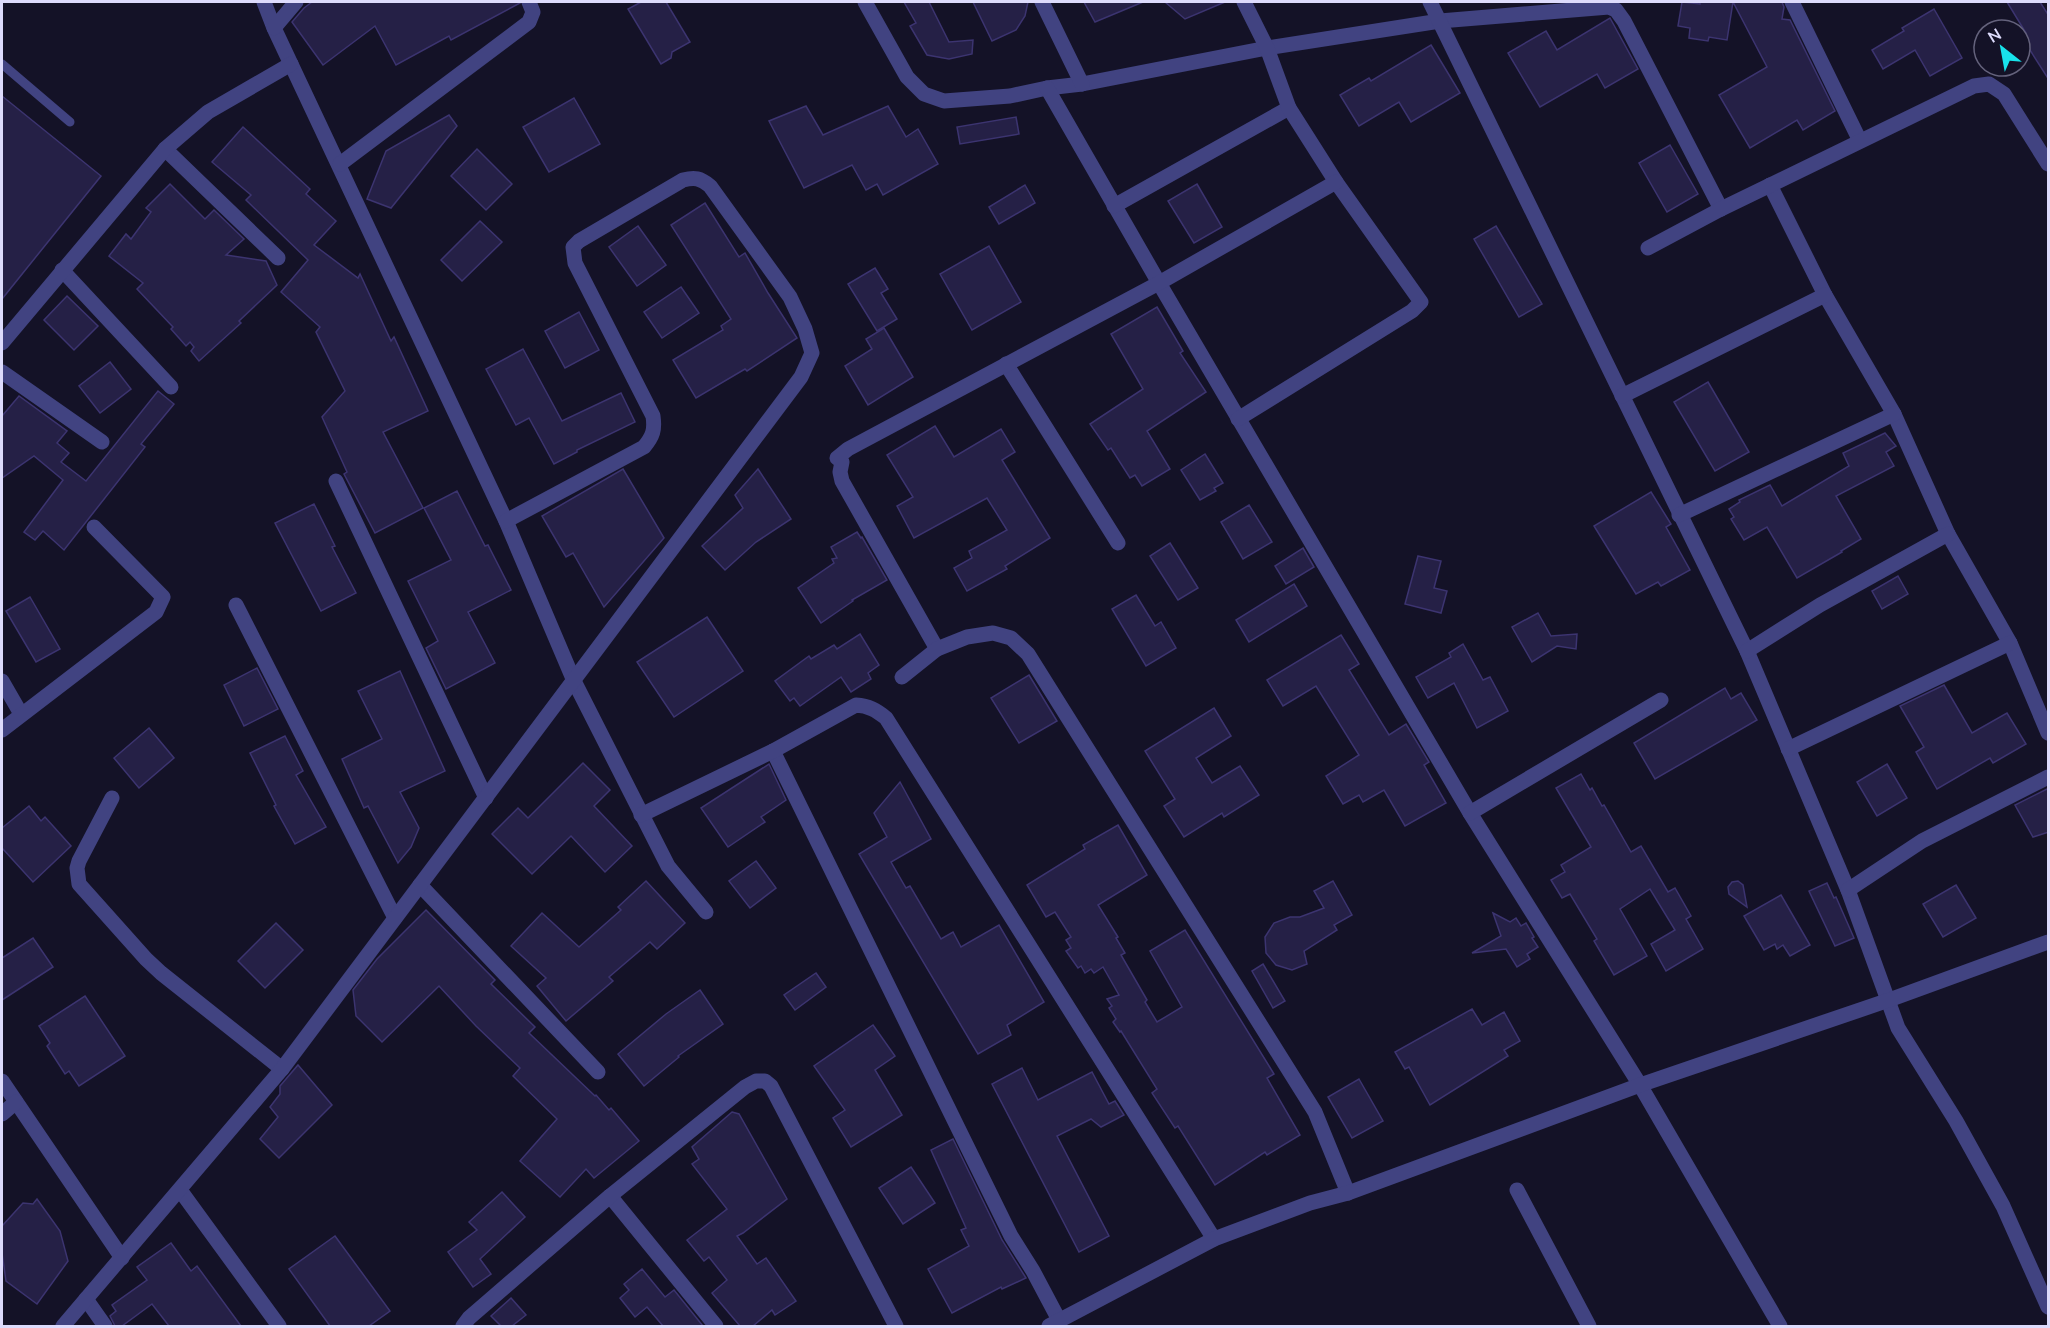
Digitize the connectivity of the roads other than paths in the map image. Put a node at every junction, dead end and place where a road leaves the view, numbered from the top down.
1 (264, 2) edge
2 (296, 2) edge
3 (529, 2) edge
4 (865, 2) edge
5 (1042, 2) edge
6 (1244, 2) edge
7 (1430, 2) edge
8 (1792, 2) edge
9 (1440, 21) junction
10 (274, 28) junction
11 (1267, 48) junction
12 (2, 64) edge
13 (291, 64) junction
14 (1082, 84) junction
15 (1047, 88) junction
16 (1289, 108) junction
17 (70, 122) dead end
18 (1860, 141) junction
19 (165, 149) junction
20 (340, 164) junction
21 (2049, 164) edge
22 (1336, 182) junction
23 (1770, 185) junction
24 (1114, 206) junction
25 (1721, 209) junction
26 (1648, 248) dead end
27 (278, 258) dead end
28 (62, 270) junction
29 (1159, 283) junction
30 (1825, 295) junction
31 (2, 343) edge
32 (1006, 364) junction
33 (2, 372) edge
34 (171, 387) dead end
35 (1622, 396) junction
36 (1894, 414) junction
37 (1238, 418) junction
38 (102, 442) dead end
39 (336, 481) dead end
40 (1679, 515) junction
41 (506, 521) junction
42 (94, 527) dead end
43 (1948, 534) junction
44 (1118, 543) dead end
45 (236, 605) dead end
46 (2010, 643) junction
47 (937, 649) junction
48 (1747, 651) junction
49 (902, 677) dead end
50 (2, 681) edge
51 (574, 681) junction
52 (1661, 700) dead end
53 (21, 714) junction
54 (2, 730) edge
55 (2049, 734) edge
56 (1788, 749) junction
57 (773, 751) junction
58 (2049, 777) edge
59 (112, 798) dead end
60 (486, 798) junction
61 (1470, 813) junction
62 (641, 815) junction
63 (420, 885) junction
64 (1848, 890) junction
65 (706, 912) dead end
66 (395, 918) junction
67 (2049, 942) edge
68 (1889, 1000) junction
69 (282, 1070) junction
70 (598, 1072) dead end
71 (2, 1081) edge
72 (1640, 1085) junction
73 (16, 1102) junction
74 (2, 1114) edge
75 (180, 1190) junction
76 (1517, 1190) dead end
77 (1348, 1193) junction
78 (610, 1196) junction
79 (1214, 1239) junction
80 (122, 1258) junction
81 (86, 1299) junction
82 (2049, 1307) edge
83 (1054, 1323) edge
84 (63, 1326) edge
85 (105, 1326) edge
86 (279, 1326) edge
87 (463, 1326) edge
88 (716, 1326) edge
89 (896, 1326) edge
90 (1589, 1326) edge
91 (1780, 1326) edge

1 - 10 street
2 - 10 street
3 - 20 street
4 - 15 street
5 - 14 street
6 - 11 street
7 - 9 street
8 - 18 street
9 - 11 street
9 - 25 street
9 - 35 street
10 - 13 street
11 - 14 street
11 - 16 street
12 - 17 lane
13 - 19 street
13 - 20 street
14 - 15 street
15 - 24 street
16 - 22 street
16 - 24 street
18 - 21 street
18 - 23 street
19 - 27 street
19 - 28 street
20 - 41 street
22 - 29 street
22 - 37 street
23 - 25 street
23 - 30 street
24 - 29 street
25 - 26 street
28 - 31 street
28 - 34 street
29 - 32 street
29 - 37 street
30 - 35 street
30 - 36 street
32 - 44 street
32 - 47 street
33 - 38 street
35 - 40 street
36 - 40 street
36 - 43 street
37 - 61 street
39 - 60 street
40 - 48 street
41 - 51 street
41 - 51 street
42 - 53 street
43 - 46 street
43 - 48 street
45 - 66 street
46 - 55 street
46 - 56 street
47 - 49 street
47 - 77 street
48 - 56 street
50 - 53 street
51 - 60 street
51 - 62 street
52 - 61 street
53 - 54 street
56 - 64 street
57 - 62 street
57 - 79 street
57 - 83 street
58 - 64 street
59 - 69 street
60 - 63 street
61 - 72 street
62 - 65 street
63 - 66 street
63 - 70 street
64 - 68 street
66 - 69 street
67 - 68 street
68 - 72 street
68 - 82 street
69 - 75 street
71 - 73 street
72 - 77 street
72 - 91 street
73 - 74 street
73 - 80 street
75 - 80 street
75 - 86 street
76 - 90 street
77 - 79 street
78 - 87 street
78 - 88 street
78 - 89 street
79 - 83 street
80 - 81 street
81 - 84 street
81 - 85 street

